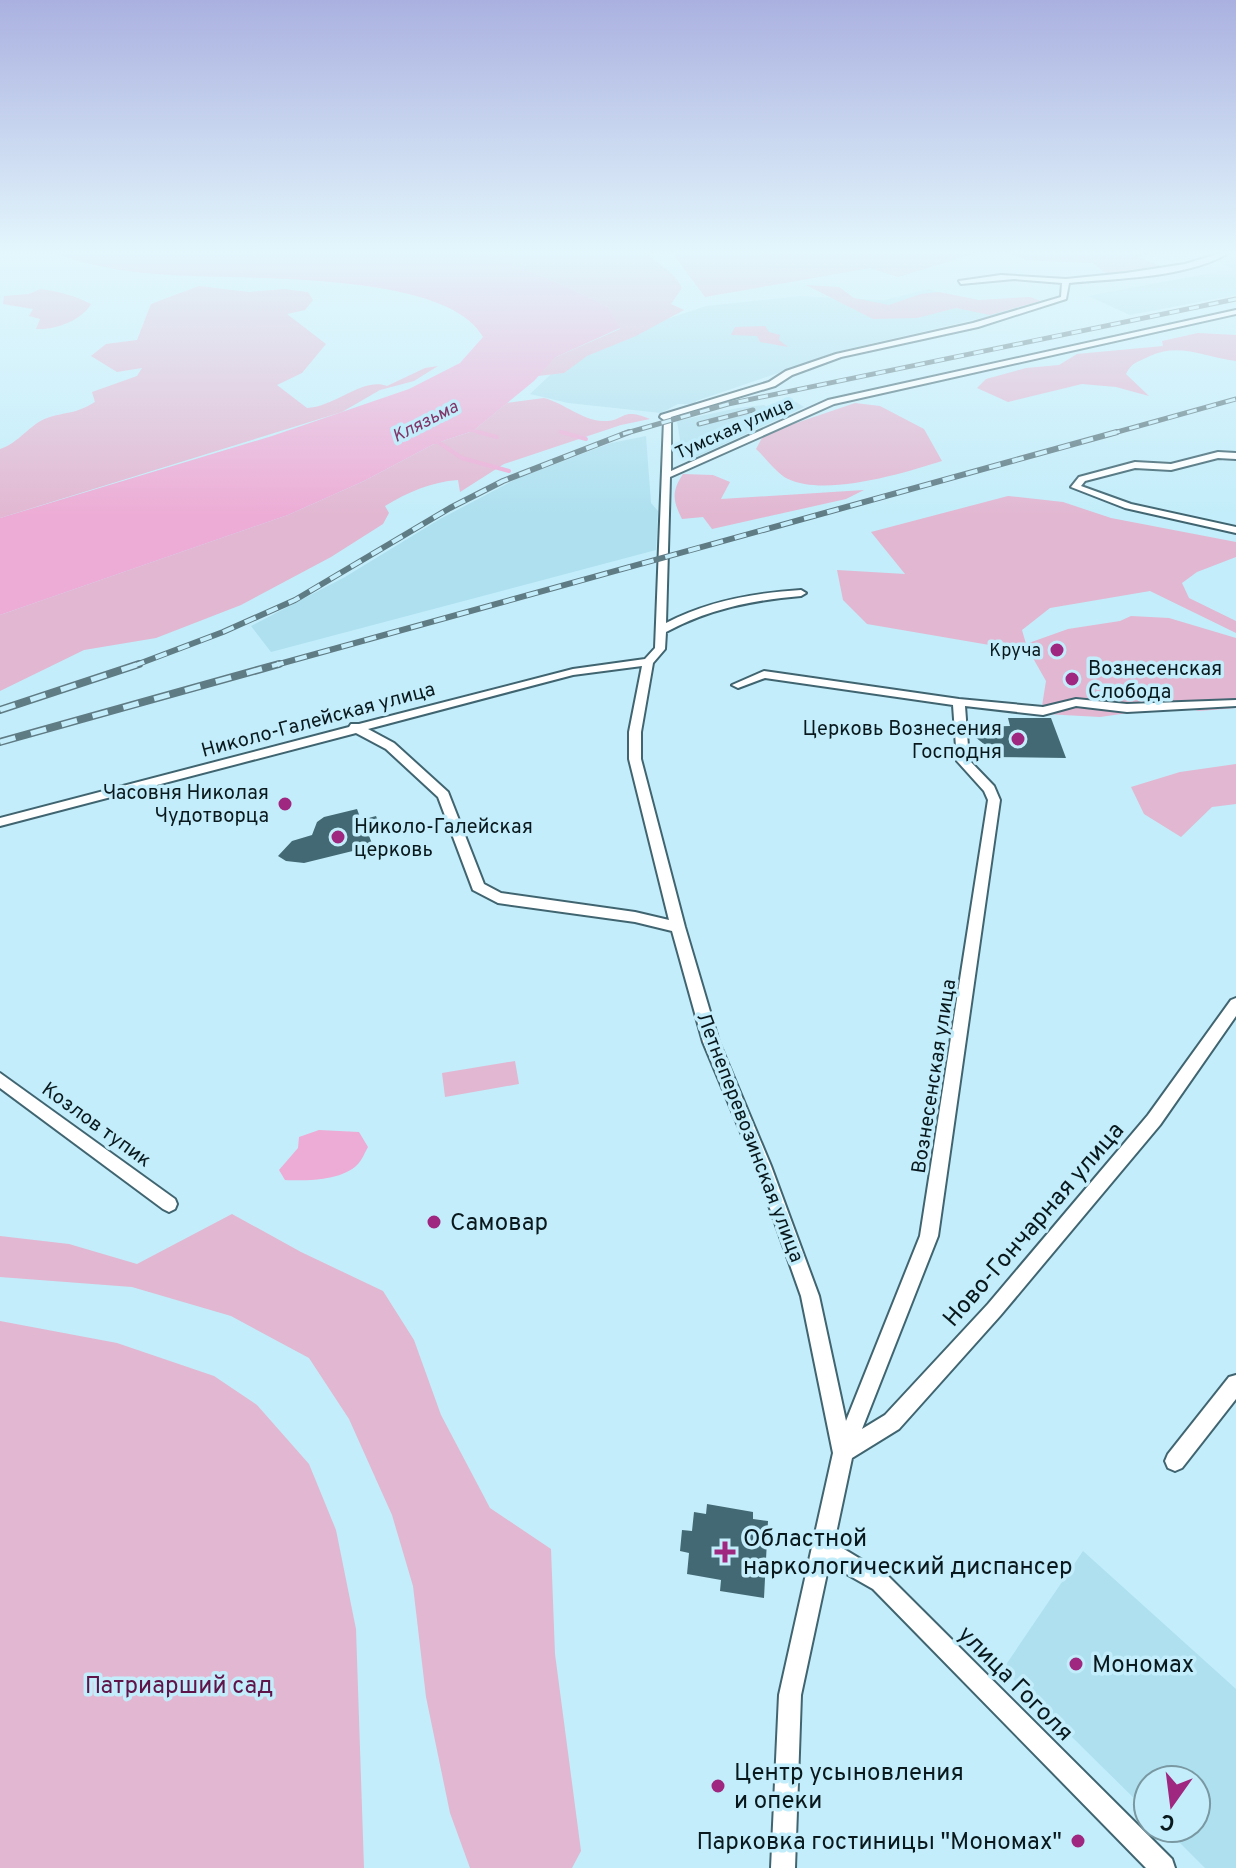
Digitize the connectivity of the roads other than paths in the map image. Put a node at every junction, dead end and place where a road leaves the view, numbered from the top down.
1 (901, 341) edge
2 (1105, 341) edge
3 (1236, 456) edge
4 (666, 476) junction
5 (1236, 530) edge
6 (801, 593) dead end
7 (661, 630) junction
8 (648, 662) junction
9 (738, 685) dead end
10 (959, 702) junction
11 (1236, 703) edge
12 (355, 727) junction
13 (0, 822) edge
14 (678, 927) junction
15 (1236, 1004) edge
16 (0, 1079) edge
17 (169, 1204) dead end
18 (1236, 1384) edge
19 (843, 1453) junction
20 (1175, 1461) dead end
21 (822, 1548) junction
22 (783, 1868) edge
23 (1163, 1868) edge

1 - 4 street, Летнеперевозинская улица
2 - 4 street, Тумская улица
3 - 5 street
4 - 7 street, Летнеперевозинская улица
6 - 7 street
7 - 8 street, Летнеперевозинская улица
8 - 12 street, Николо-Галейская улица
8 - 14 street, Летнеперевозинская улица
9 - 10 street
10 - 11 street
10 - 19 street, Вознесенская улица
12 - 13 street, Николо-Галейская улица
12 - 14 street
14 - 19 street, Летнеперевозинская улица
15 - 19 street, Ново-Гончарная улица
16 - 17 street, Козлов тупик
18 - 20 street
19 - 21 street, Летнеперевозинская улица
21 - 22 street, Летнеперевозинская улица
21 - 23 street, улица Гоголя

